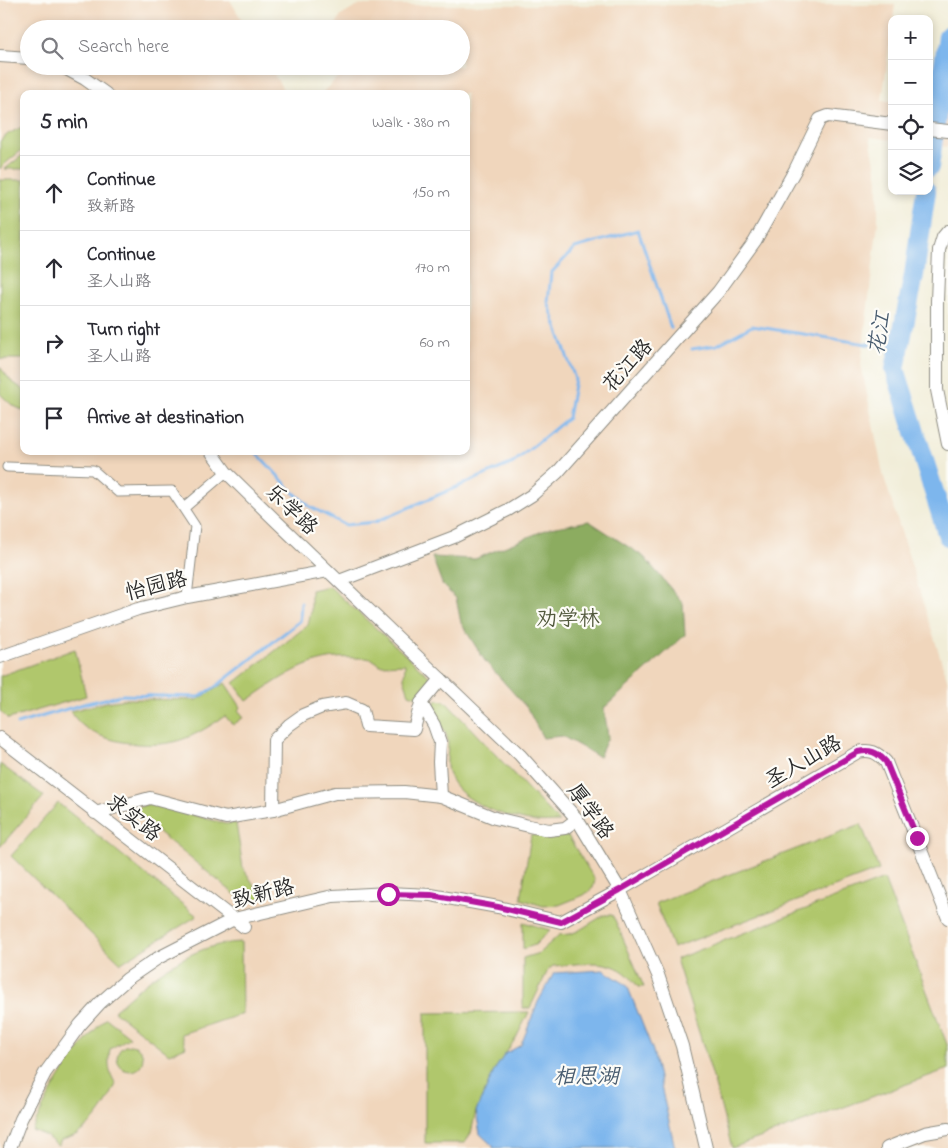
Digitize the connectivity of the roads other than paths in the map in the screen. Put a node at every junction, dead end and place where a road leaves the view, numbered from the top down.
1 (0, 56) edge
2 (20, 57) edge
3 (79, 75) edge
4 (101, 90) edge
5 (888, 124) edge
6 (933, 129) edge
7 (948, 131) edge
8 (948, 231) edge
9 (948, 444) edge
10 (214, 455) edge
11 (7, 467) dead end
12 (226, 472) junction
13 (184, 508) junction
14 (328, 571) junction
15 (339, 582) junction
16 (187, 597) junction
17 (0, 657) edge
18 (441, 679) junction
19 (421, 703) junction
20 (0, 738) edge
21 (441, 796) junction
22 (273, 810) junction
23 (95, 813) junction
24 (577, 819) junction
25 (620, 890) junction
26 (948, 918) edge
27 (239, 923) junction
28 (948, 1129) edge
29 (10, 1148) edge
30 (706, 1148) edge
31 (886, 1148) edge

1 - 2 street
3 - 4 street
5 - 15 street, 花江路
6 - 7 street
8 - 9 street
10 - 12 street, 乐学路
11 - 13 street
12 - 13 street
12 - 14 street, 乐学路
13 - 16 street
14 - 15 street, 厚学路
14 - 16 street, 怡园路
15 - 18 street, 厚学路
16 - 17 street, 怡园路
18 - 19 street
18 - 24 street, 厚学路
19 - 21 street
19 - 22 street
20 - 23 street, 求实路
21 - 22 street
21 - 24 street
22 - 23 street
23 - 27 street, 求实路
24 - 25 street, 厚学路
25 - 26 street, 圣人山路
25 - 27 street, 致新路
25 - 30 street, 厚学路
27 - 29 street, 致新路
28 - 31 street

